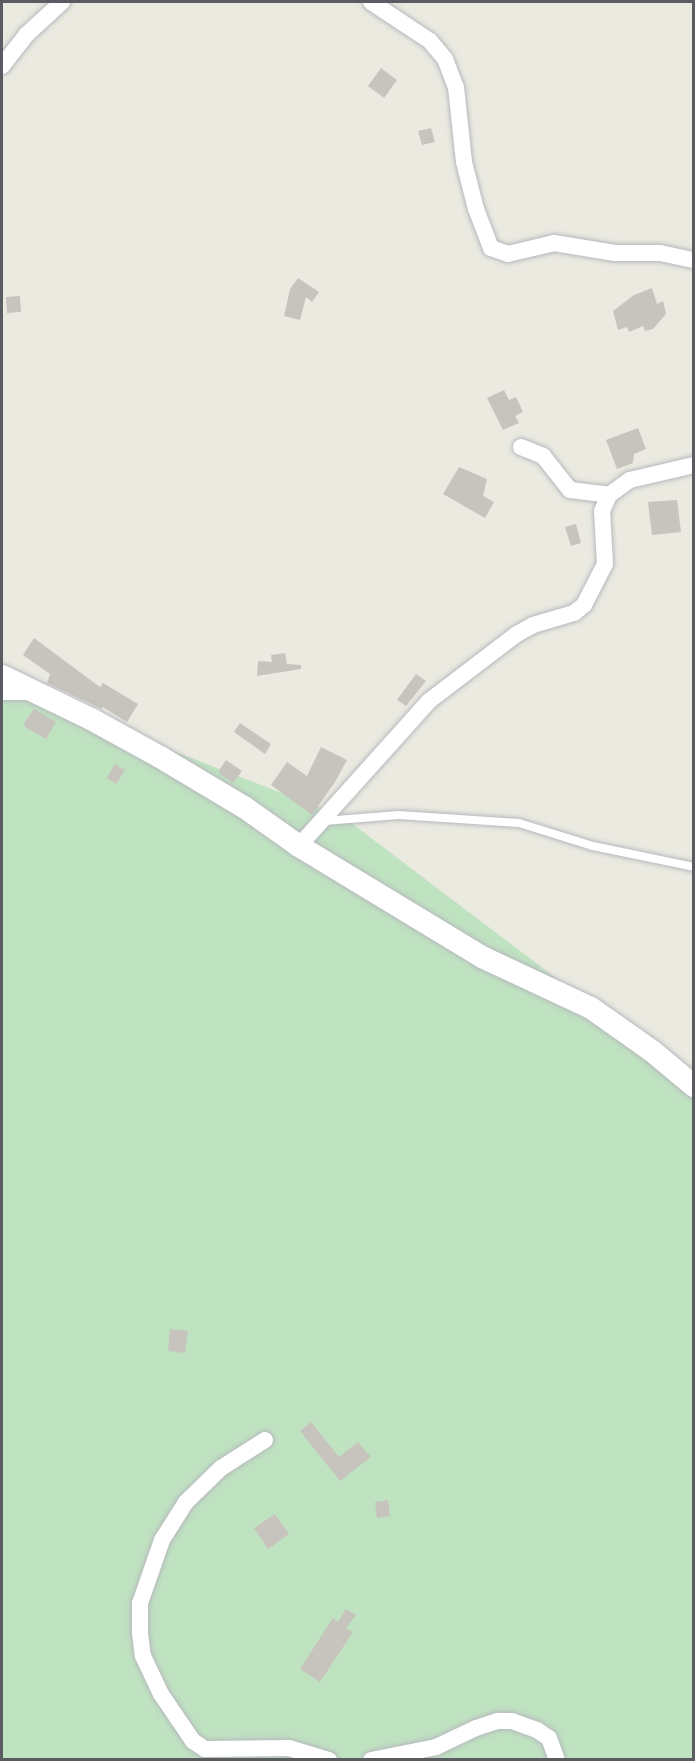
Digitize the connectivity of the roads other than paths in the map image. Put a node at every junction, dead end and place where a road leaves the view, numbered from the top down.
1 (62, 2) edge
2 (370, 2) edge
3 (2, 66) edge
4 (693, 260) edge
5 (521, 447) dead end
6 (693, 465) edge
7 (609, 495) junction
8 (2, 676) edge
9 (2, 692) edge
10 (36, 692) junction
11 (320, 822) junction
12 (299, 846) junction
13 (693, 867) edge
14 (693, 1086) edge
15 (265, 1440) dead end
16 (329, 1760) edge
17 (371, 1760) edge
18 (557, 1760) edge

1 - 3 street
2 - 4 street
5 - 7 street
6 - 7 street
7 - 11 street
8 - 10 street
9 - 10 street
10 - 12 street
11 - 12 street
11 - 13 lane
12 - 14 street
15 - 16 street
17 - 18 street

